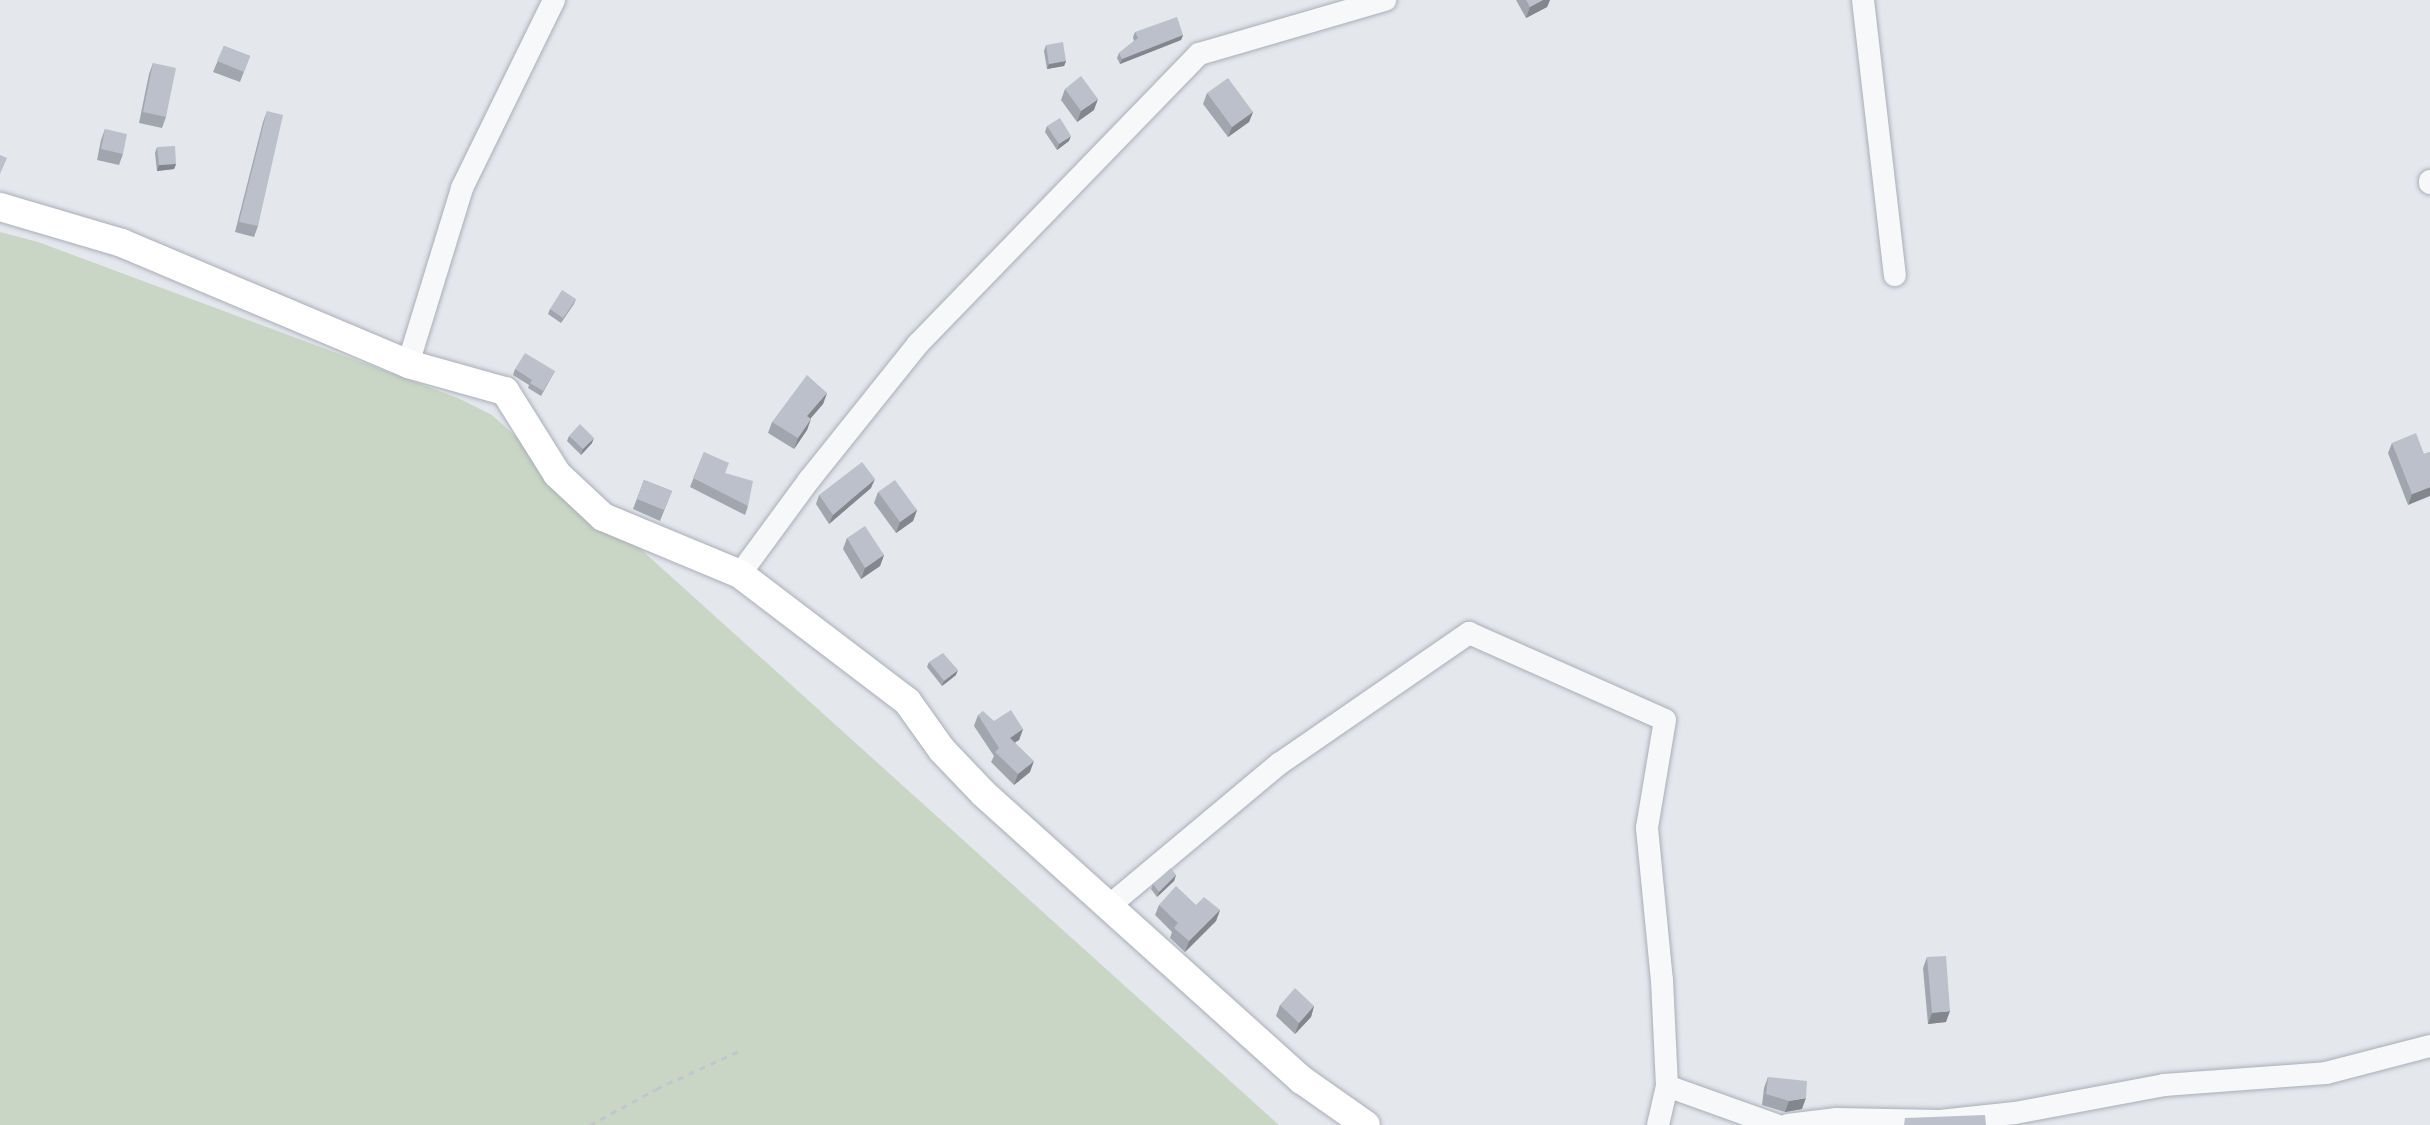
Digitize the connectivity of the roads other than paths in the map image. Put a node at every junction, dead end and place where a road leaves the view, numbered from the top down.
1 (554, 0) edge
2 (1385, 0) edge
3 (1863, 0) edge
4 (1357, 4) edge
5 (0, 207) edge
6 (1895, 275) dead end
7 (408, 364) junction
8 (740, 574) junction
9 (1109, 906) junction
10 (2430, 1046) edge
11 (1667, 1086) junction
12 (1366, 1125) edge
13 (1658, 1125) edge
14 (1776, 1125) edge
15 (1788, 1125) edge

1 - 7 street
2 - 4 street
3 - 6 street
4 - 8 street
5 - 7 main road
7 - 8 main road
8 - 9 main road
9 - 11 street
9 - 12 main road
10 - 15 street
11 - 13 street
11 - 14 street

